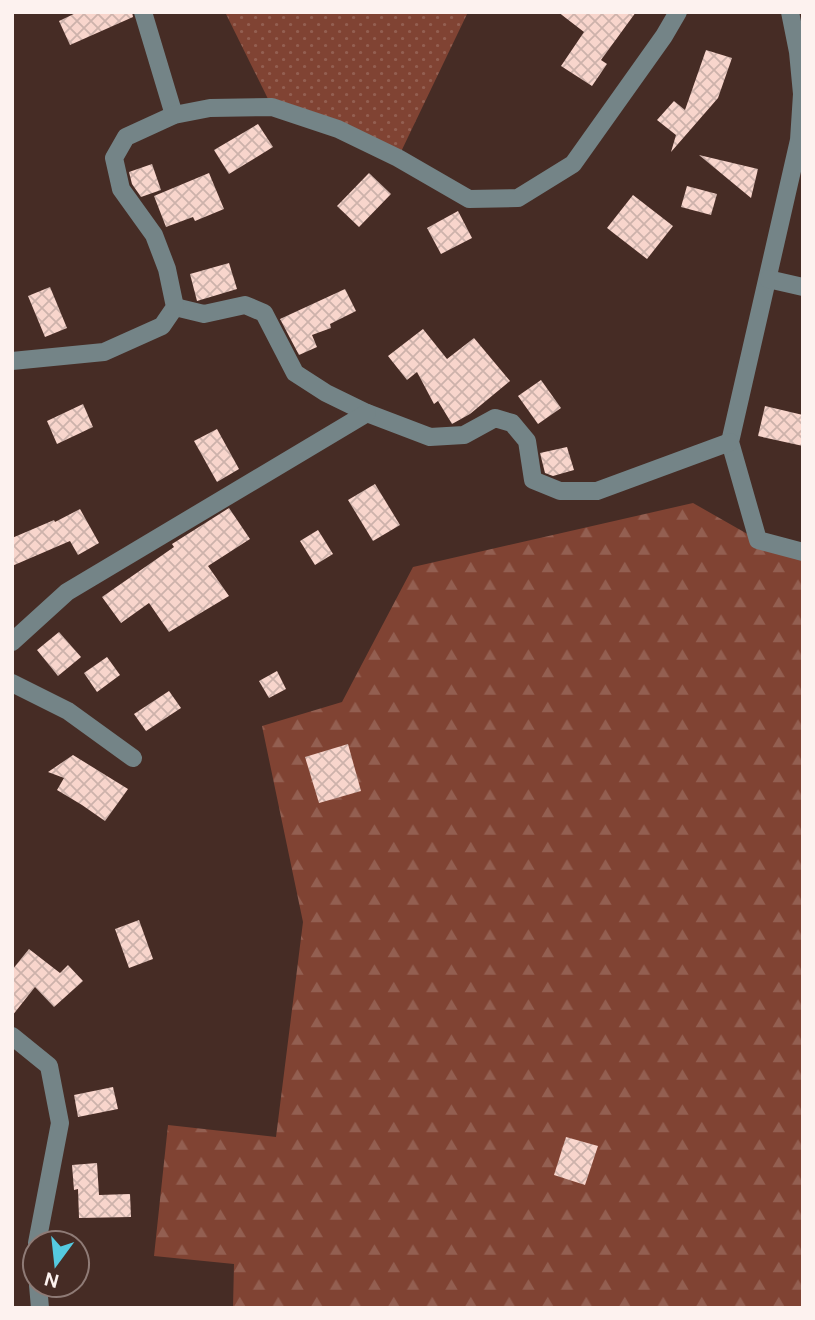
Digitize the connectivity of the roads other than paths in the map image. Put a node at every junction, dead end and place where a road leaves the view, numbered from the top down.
1 (143, 12) edge
2 (678, 12) edge
3 (790, 12) edge
4 (174, 115) junction
5 (768, 279) junction
6 (803, 287) edge
7 (175, 307) junction
8 (12, 361) edge
9 (367, 413) junction
10 (730, 442) junction
11 (803, 552) edge
12 (12, 642) edge
13 (12, 683) edge
14 (132, 758) dead end
15 (12, 1036) edge
16 (40, 1229) edge

1 - 4 street
2 - 4 street
3 - 5 street
4 - 7 street
5 - 6 street
5 - 10 street
7 - 8 street
7 - 9 street
9 - 10 street
9 - 12 street
10 - 11 street
13 - 14 street
15 - 16 street

